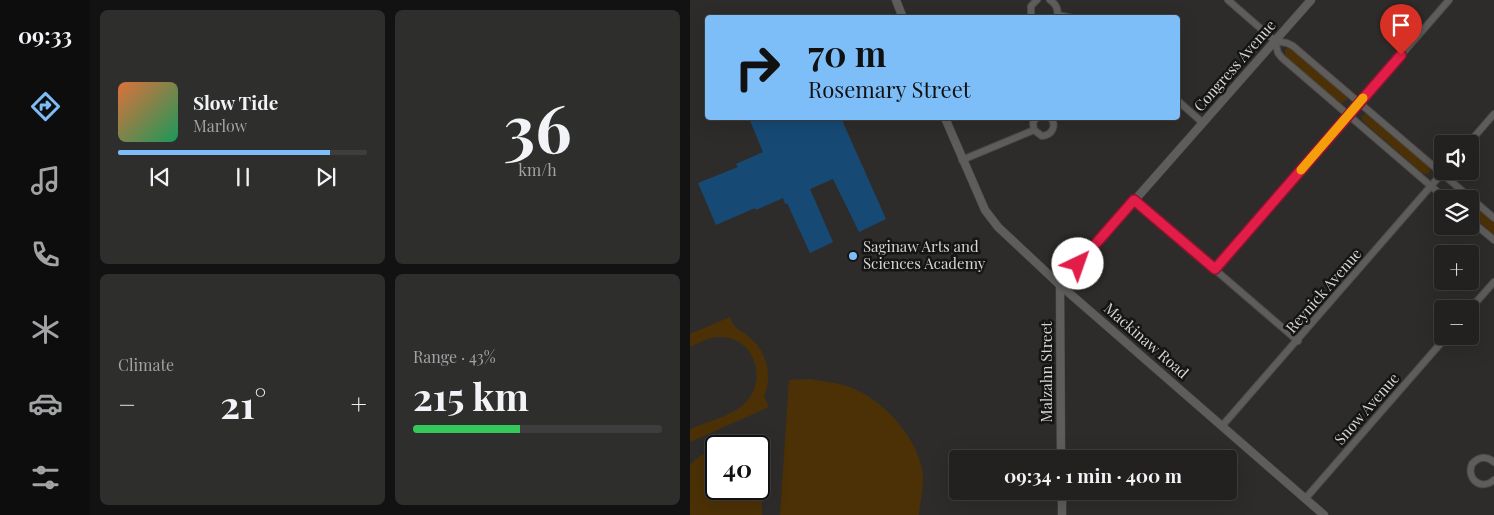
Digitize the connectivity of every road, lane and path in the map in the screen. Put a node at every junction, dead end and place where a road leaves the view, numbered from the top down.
1 (896, 0) edge
2 (1037, 0) edge
3 (1050, 0) edge
4 (1228, 0) edge
5 (1311, 0) edge
6 (1449, 0) edge
7 (902, 15) edge
8 (1031, 15) edge
9 (1057, 15) edge
10 (1275, 41) junction
11 (1360, 102) junction
12 (1180, 103) edge
13 (1494, 114) edge
14 (1348, 115) junction
15 (946, 120) edge
16 (1035, 120) edge
17 (1052, 120) edge
18 (1203, 123) junction
19 (1034, 130) junction
20 (1476, 135) edge
21 (962, 160) junction
22 (1434, 164) edge
23 (1436, 180) edge
24 (1452, 180) edge
25 (1431, 186) junction
26 (1436, 190) edge
27 (1134, 200) junction
28 (1494, 218) edge
29 (1479, 228) edge
30 (1494, 240) edge
31 (1215, 269) junction
32 (1494, 282) edge
33 (1060, 285) junction
34 (1478, 300) edge
35 (1298, 341) junction
36 (1439, 345) edge
37 (1222, 426) junction
38 (1061, 450) edge
39 (1494, 451) edge
40 (1491, 460) edge
41 (1494, 480) edge
42 (1305, 499) junction
43 (1062, 500) edge
44 (1062, 515) edge
45 (1324, 515) edge

1 - 7 street
2 - 8 street
3 - 9 street
4 - 10 street
5 - 10 street, Congress Avenue
6 - 11 street
10 - 11 street
10 - 14 street
10 - 18 street, Congress Avenue
11 - 14 street
11 - 22 street
12 - 18 street
13 - 20 street
14 - 25 street
14 - 31 street
15 - 21 street, Mackinaw Road
16 - 19 street
17 - 19 street
18 - 27 street, Congress Avenue
19 - 21 street
21 - 33 street, Mackinaw Road
23 - 25 street, Reynick Avenue
24 - 28 street
25 - 26 street
25 - 35 street, Reynick Avenue
27 - 31 street
27 - 33 street, Congress Avenue
29 - 30 street
31 - 35 street
32 - 34 street
33 - 37 street, Mackinaw Road
33 - 38 street, Malzahn Street
35 - 37 street, Reynick Avenue
36 - 42 street, Snow Avenue
37 - 42 street, Mackinaw Road
39 - 40 street
40 - 41 street
42 - 45 street, Mackinaw Road
43 - 44 street

